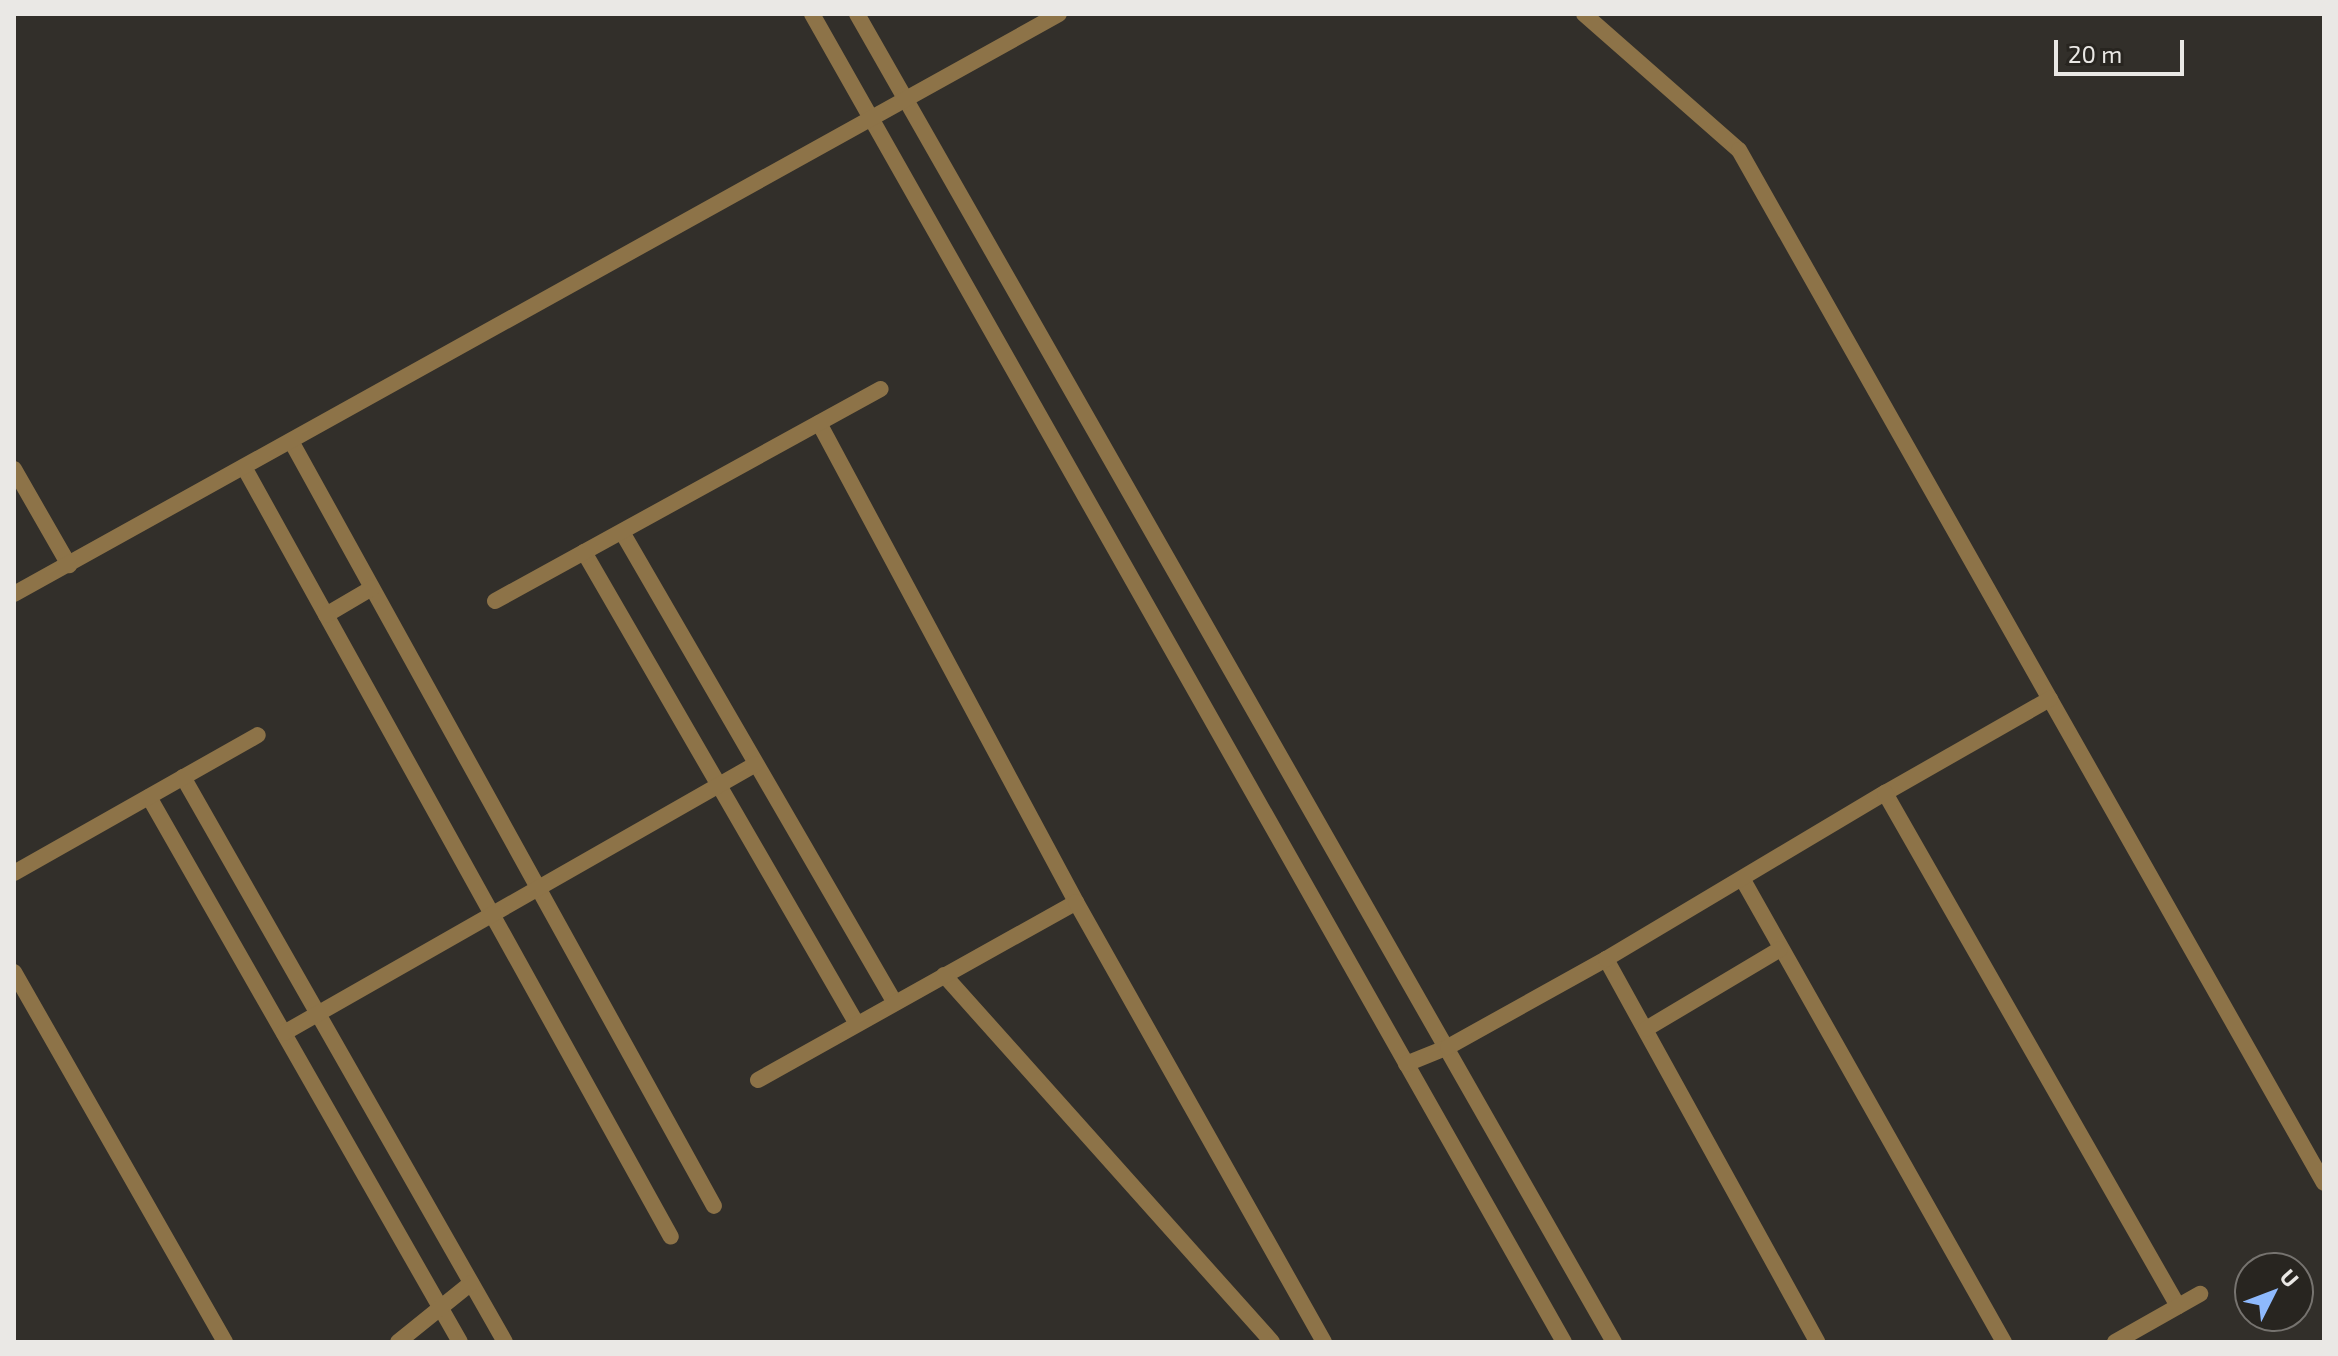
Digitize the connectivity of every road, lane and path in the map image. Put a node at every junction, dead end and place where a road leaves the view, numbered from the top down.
1 (812, 14) edge
2 (857, 14) edge
3 (1059, 14) edge
4 (1584, 14) edge
5 (905, 99) junction
6 (869, 119) junction
7 (881, 389) dead end
8 (819, 423) junction
9 (291, 441) junction
10 (244, 467) junction
11 (14, 469) edge
12 (622, 532) junction
13 (584, 552) junction
14 (69, 565) junction
15 (372, 588) junction
16 (14, 594) edge
17 (495, 601) dead end
18 (326, 615) junction
19 (2050, 699) junction
20 (258, 735) dead end
21 (756, 764) junction
22 (183, 777) junction
23 (719, 785) junction
24 (1885, 793) junction
25 (149, 797) junction
26 (14, 873) edge
27 (1743, 880) junction
28 (539, 888) junction
29 (1076, 902) junction
30 (492, 915) junction
31 (1780, 949) junction
32 (1606, 959) junction
33 (14, 972) edge
34 (944, 975) junction
35 (895, 1003) junction
36 (318, 1014) junction
37 (857, 1024) junction
38 (1646, 1029) junction
39 (284, 1033) junction
40 (1448, 1047) junction
41 (1406, 1064) junction
42 (758, 1080) dead end
43 (2324, 1183) edge
44 (714, 1206) dead end
45 (671, 1237) dead end
46 (471, 1283) junction
47 (2200, 1294) dead end
48 (2178, 1306) junction
49 (440, 1308) junction
50 (225, 1342) edge
51 (398, 1342) edge
52 (460, 1342) edge
53 (505, 1342) edge
54 (1272, 1342) edge
55 (1324, 1342) edge
56 (1564, 1342) edge
57 (1614, 1342) edge
58 (1817, 1342) edge
59 (2004, 1342) edge
60 (2115, 1342) edge

1 - 6 street
2 - 5 street
3 - 5 street
4 - 19 street
5 - 6 street
5 - 40 street
6 - 9 street
6 - 41 street
7 - 8 street
8 - 12 street
8 - 29 street
9 - 10 street
9 - 15 street
10 - 14 street
10 - 18 street
11 - 14 street
12 - 13 street
12 - 21 street
13 - 17 street
13 - 23 street
14 - 16 street
15 - 18 street
15 - 28 street
18 - 30 street
19 - 24 street
19 - 43 street
20 - 22 street
21 - 23 street
21 - 35 street
22 - 25 street
22 - 36 street
23 - 28 street
23 - 37 street
24 - 27 street
24 - 48 street
25 - 26 street
25 - 39 street
27 - 31 street
27 - 32 street
28 - 30 street
28 - 44 street
29 - 34 street
29 - 55 street
30 - 36 street
30 - 45 street
31 - 38 street
31 - 59 street
32 - 38 street
32 - 40 street
33 - 50 street
34 - 35 street
34 - 54 street
35 - 37 street
36 - 39 street
36 - 46 street
37 - 42 street
38 - 58 street
39 - 49 street
40 - 41 street
40 - 57 street
41 - 56 street
46 - 49 street
46 - 53 street
47 - 48 street
48 - 60 street
49 - 51 street
49 - 52 street

